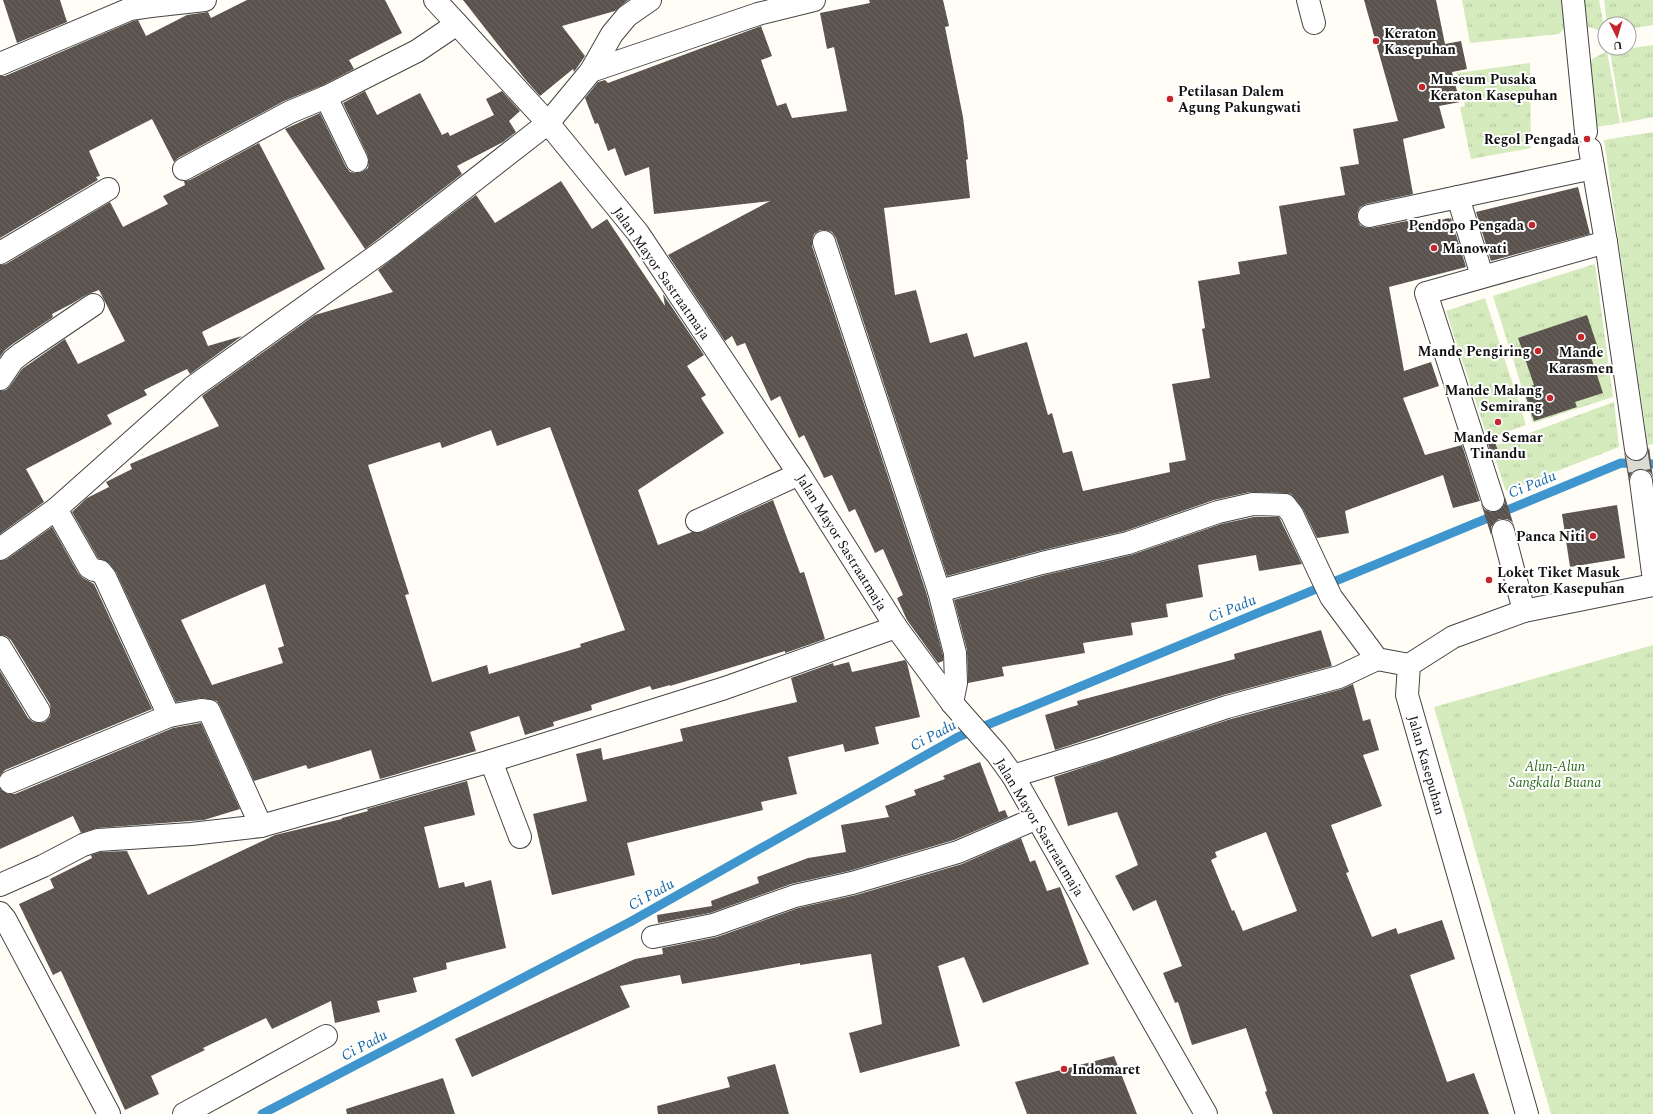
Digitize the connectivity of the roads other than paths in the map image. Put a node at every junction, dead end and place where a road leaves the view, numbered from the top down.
1 (204, 0) edge
2 (435, 0) edge
3 (650, 0) edge
4 (814, 0) edge
5 (1308, 0) edge
6 (1573, 0) edge
7 (1314, 23) dead end
8 (457, 24) junction
9 (0, 64) edge
10 (591, 71) junction
11 (326, 96) junction
12 (548, 123) junction
13 (1590, 150) junction
14 (357, 161) dead end
15 (184, 169) dead end
16 (108, 189) dead end
17 (1458, 197) junction
18 (1369, 216) dead end
19 (824, 242) dead end
20 (1606, 242) junction
21 (0, 253) edge
22 (1482, 276) junction
23 (93, 306) dead end
24 (0, 379) edge
25 (1636, 449) tunnel mouth
26 (799, 474) junction
27 (1641, 481) tunnel mouth
28 (1493, 500) dead end
29 (56, 509) junction
30 (697, 521) dead end
31 (1503, 531) dead end
32 (0, 549) edge
33 (1653, 573) edge
34 (1653, 585) edge
35 (939, 591) junction
36 (1524, 610) junction
37 (896, 627) junction
38 (0, 647) edge
39 (1377, 659) junction
40 (1409, 665) junction
41 (952, 704) junction
42 (38, 711) dead end
43 (169, 716) junction
44 (491, 761) junction
45 (1013, 776) junction
46 (10, 782) dead end
47 (1037, 818) junction
48 (260, 826) junction
49 (520, 837) dead end
50 (0, 885) edge
51 (0, 913) edge
52 (653, 937) dead end
53 (326, 1036) dead end
54 (109, 1114) edge
55 (184, 1114) edge
56 (1206, 1114) edge
57 (1527, 1114) edge

1 - 9 street
2 - 8 street, Jalan Mayor Sastraatmaja
3 - 10 street
4 - 10 street
5 - 7 street
6 - 13 street
8 - 11 street
8 - 12 street, Jalan Mayor Sastraatmaja
10 - 12 street
11 - 14 street
11 - 15 street
12 - 26 street, Jalan Mayor Sastraatmaja
12 - 29 street
13 - 17 street
13 - 20 street
16 - 21 street
17 - 18 street
17 - 22 street
19 - 35 street
20 - 22 street
20 - 25 street
22 - 28 street
23 - 24 street
26 - 30 street
26 - 37 street, Jalan Mayor Sastraatmaja
27 - 33 street
29 - 32 street
29 - 43 street
31 - 36 street
34 - 36 street
35 - 39 street
35 - 41 street
36 - 40 street
37 - 41 street, Jalan Mayor Sastraatmaja
37 - 44 street
38 - 42 street
39 - 40 street
39 - 45 street
40 - 57 street, Jalan Kasepuhan
41 - 45 street, Jalan Mayor Sastraatmaja
43 - 46 street
43 - 48 street
44 - 48 street
44 - 49 street
45 - 47 street, Jalan Mayor Sastraatmaja
47 - 52 street
47 - 56 street, Jalan Mayor Sastraatmaja
48 - 50 street
51 - 54 street
53 - 55 street

